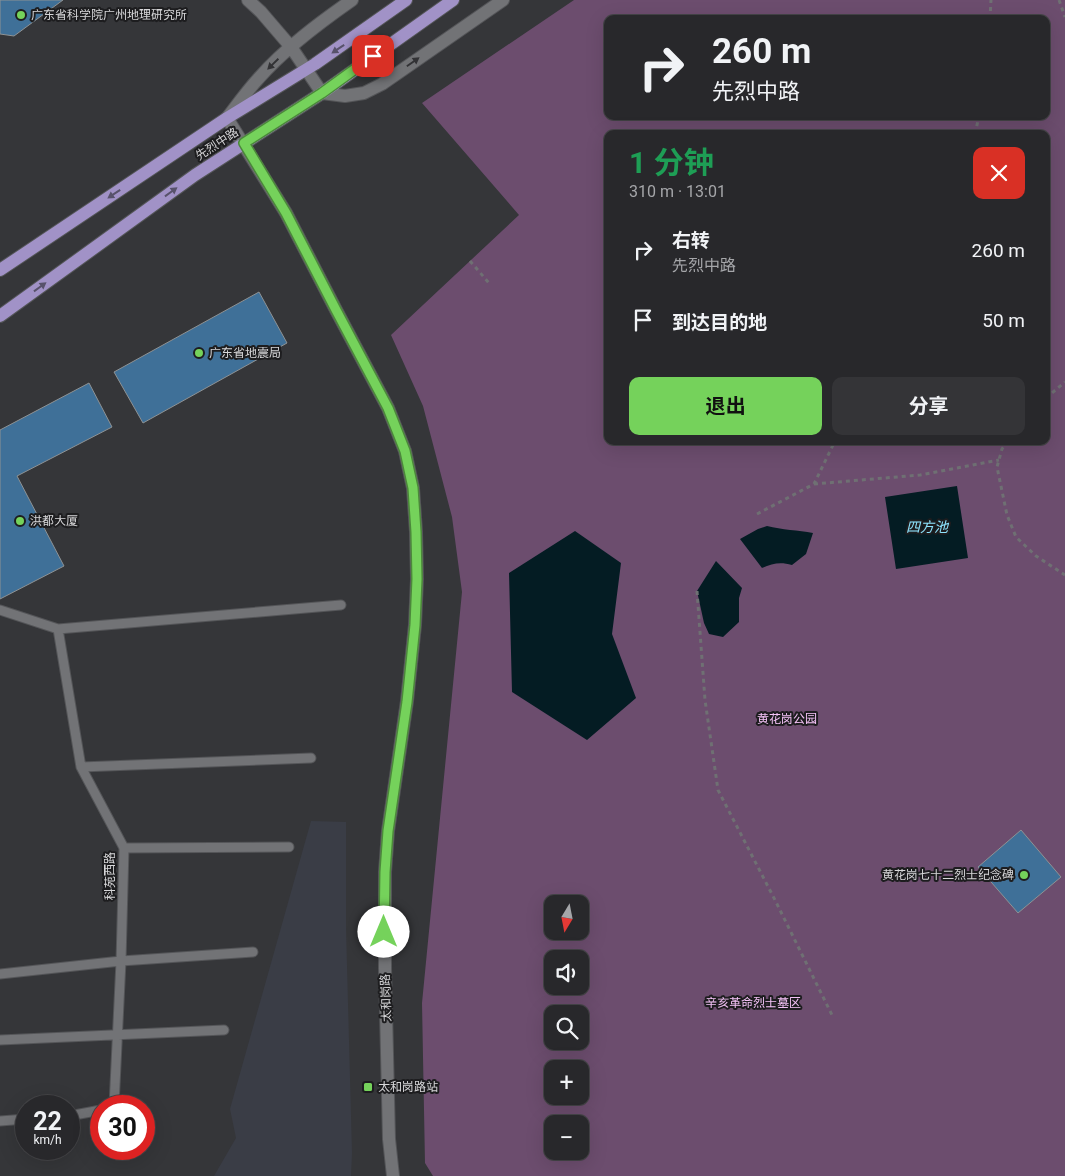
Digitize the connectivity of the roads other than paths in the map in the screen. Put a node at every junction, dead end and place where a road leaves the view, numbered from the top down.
1 (248, 0) edge
2 (352, 0) edge
3 (406, 0) edge
4 (453, 0) edge
5 (503, 0) edge
6 (291, 47) junction
7 (307, 70) junction
8 (322, 93) junction
9 (227, 118) junction
10 (244, 143) junction
11 (0, 270) edge
12 (0, 316) edge
13 (341, 605) dead end
14 (0, 610) edge
15 (58, 629) junction
16 (312, 758) dead end
17 (81, 767) junction
18 (289, 847) dead end
19 (124, 848) junction
20 (253, 952) dead end
21 (122, 961) junction
22 (0, 974) edge
23 (224, 1030) dead end
24 (118, 1035) junction
25 (0, 1040) edge
26 (115, 1095) edge
27 (15, 1120) edge
28 (0, 1121) edge
29 (393, 1176) edge

1 - 6 street
2 - 6 street
3 -> 7 main road, 先烈中路
4 - 8 main road, 先烈中路
8 -> 5 street
6 - 7 street
6 -> 9 street
7 - 8 street
7 - 9 main road, 先烈中路
8 - 10 main road, 先烈中路
9 - 10 street, 太和岗路
9 -> 11 main road, 先烈中路
12 -> 10 main road, 先烈中路
10 - 29 street, 太和岗路
13 - 15 lane
14 - 15 lane
15 - 17 lane, 科苑西路
16 - 17 lane
17 - 19 lane, 科苑西路
18 - 19 lane
19 - 21 lane, 科苑西路
20 - 21 lane
21 - 22 lane
21 - 24 lane, 科苑西路
23 - 24 lane
24 - 25 lane
24 - 26 lane, 科苑西路
27 - 28 lane

